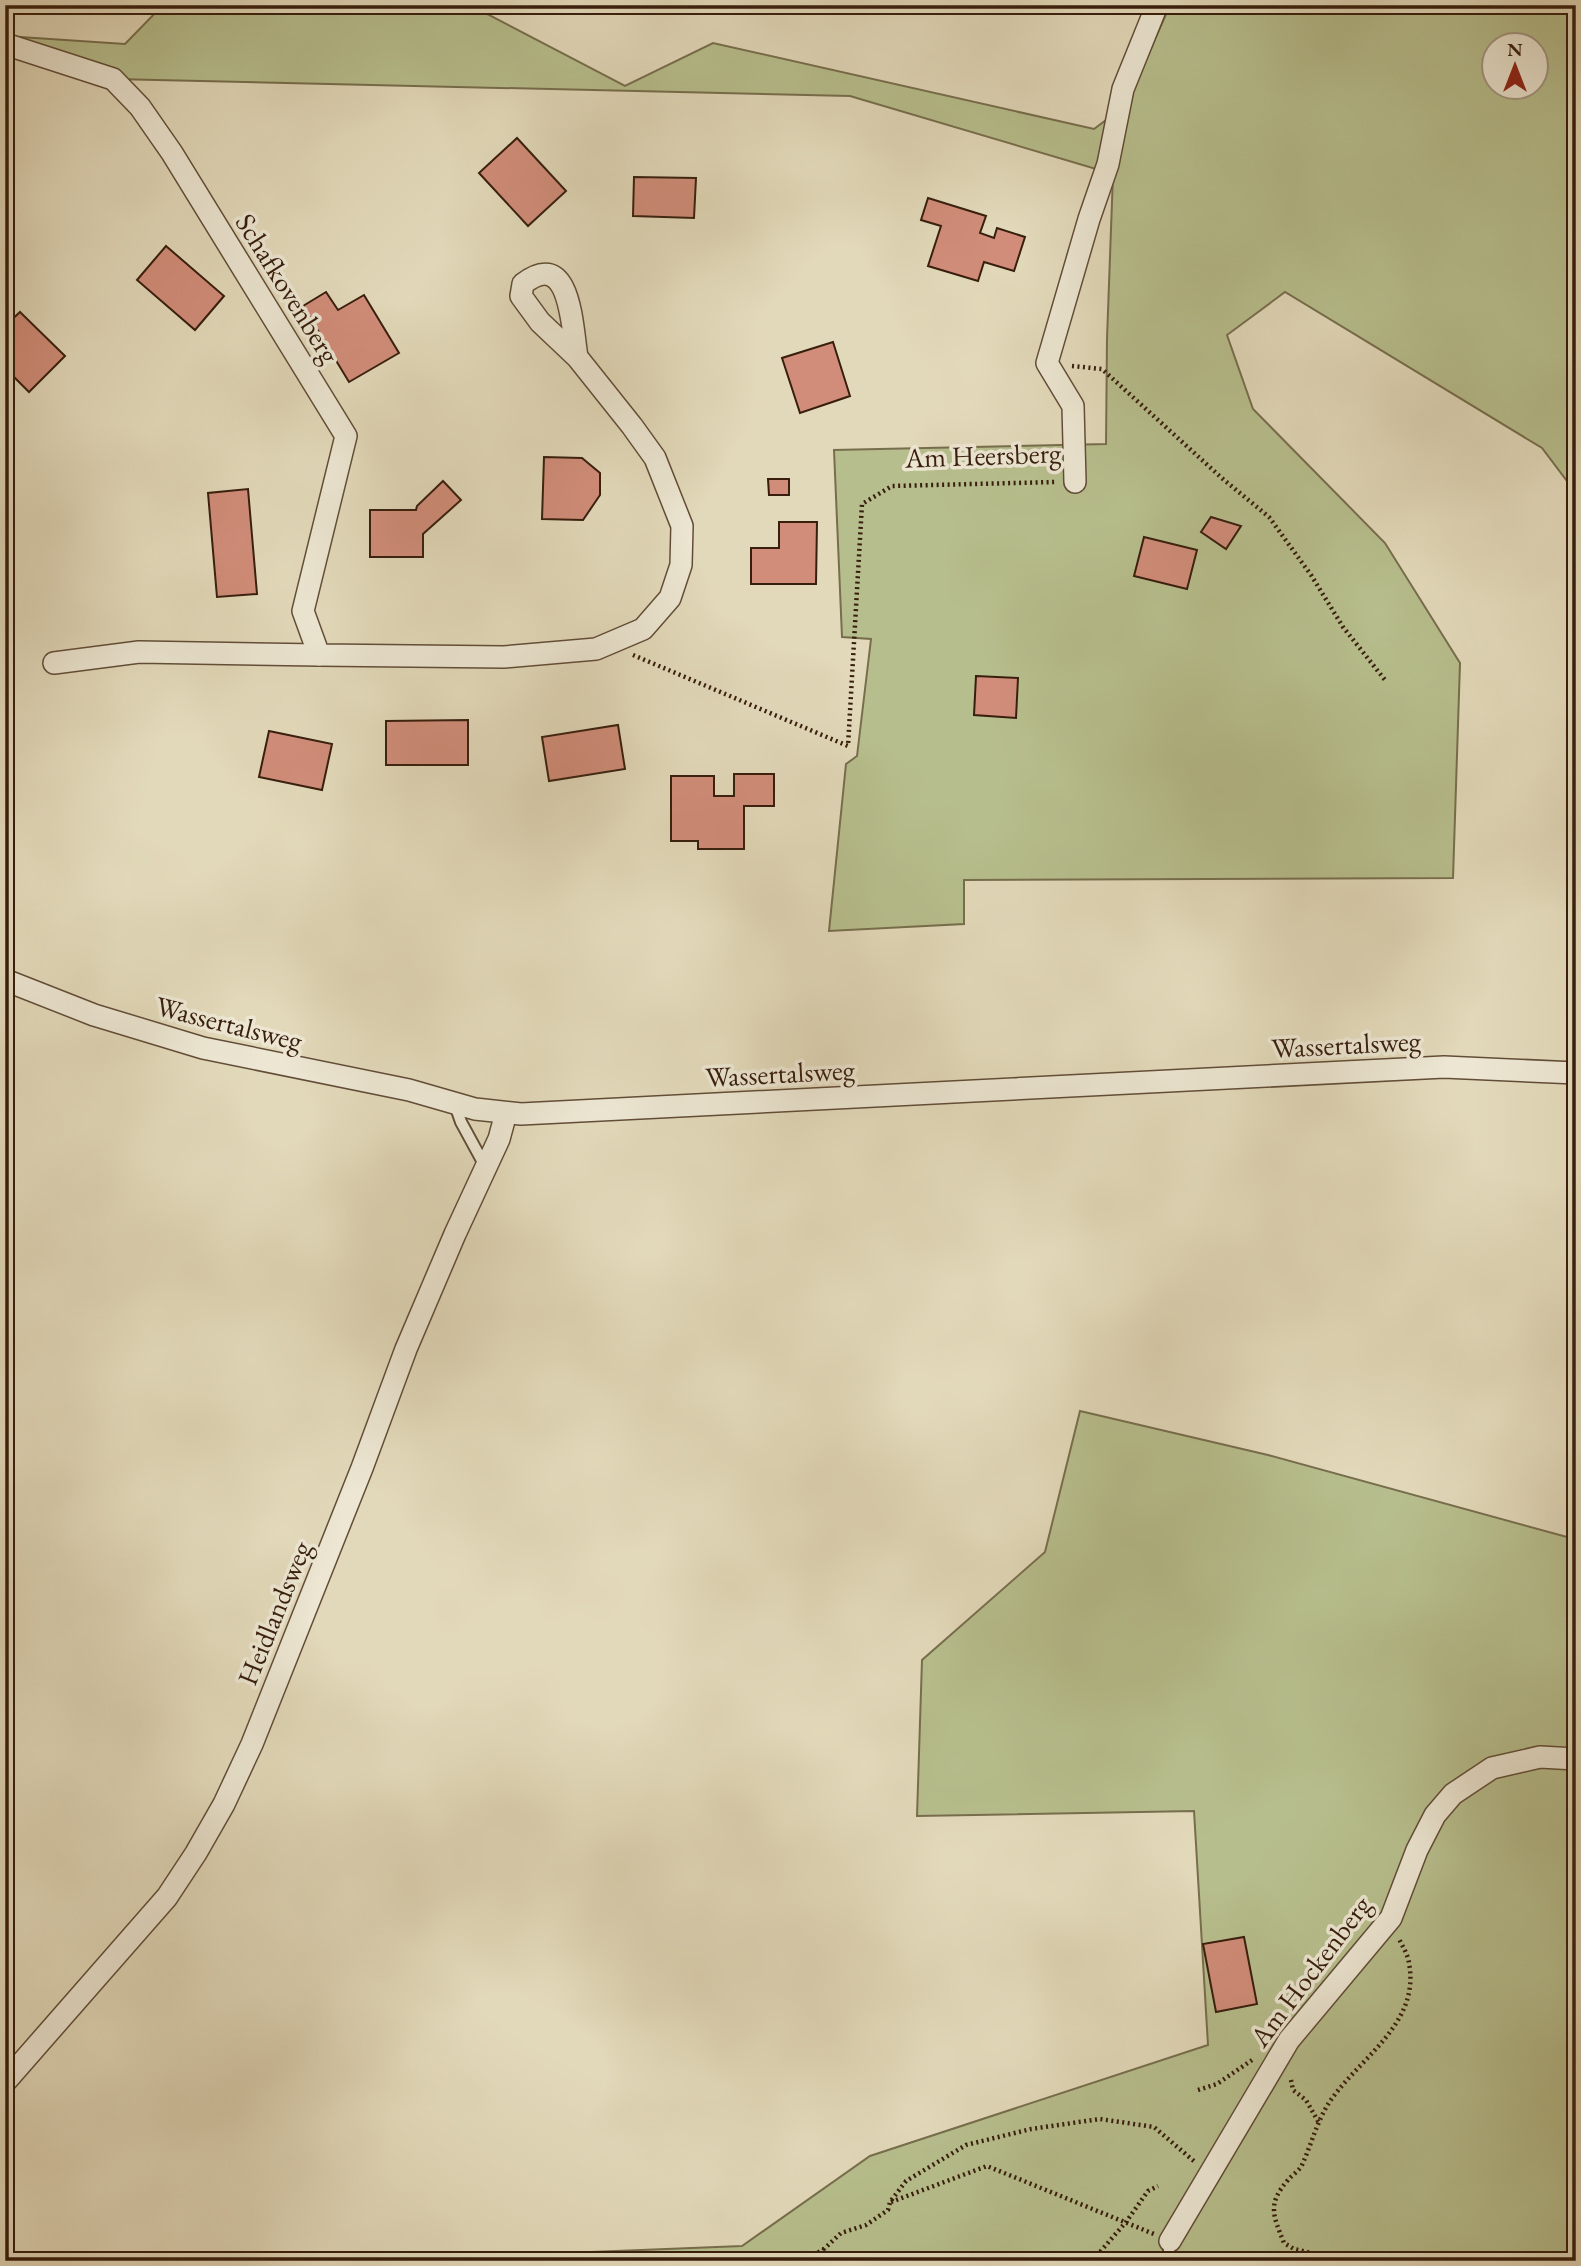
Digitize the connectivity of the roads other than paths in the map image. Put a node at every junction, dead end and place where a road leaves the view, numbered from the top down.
1 (1157, 5) edge
2 (5, 44) edge
3 (578, 357) dead end
4 (1074, 482) road end
5 (319, 655) junction
6 (54, 663) dead end
7 (5, 980) edge
8 (1576, 1073) edge
9 (454, 1102) junction
10 (506, 1113) junction
11 (486, 1167) junction
12 (1576, 1759) edge
13 (5, 2082) edge
14 (1169, 2251) edge

1 - 4 street, Am Heersberg
2 - 5 street, Schafkovenberg
3 - 5 street
5 - 6 street
7 - 9 street, Wassertalsweg
8 - 10 street, Wassertalsweg
9 - 10 street, Wassertalsweg
9 - 11 lane
10 - 11 street, Heidlandsweg
11 - 13 street, Heidlandsweg
12 - 14 street, Am Hockenberg

